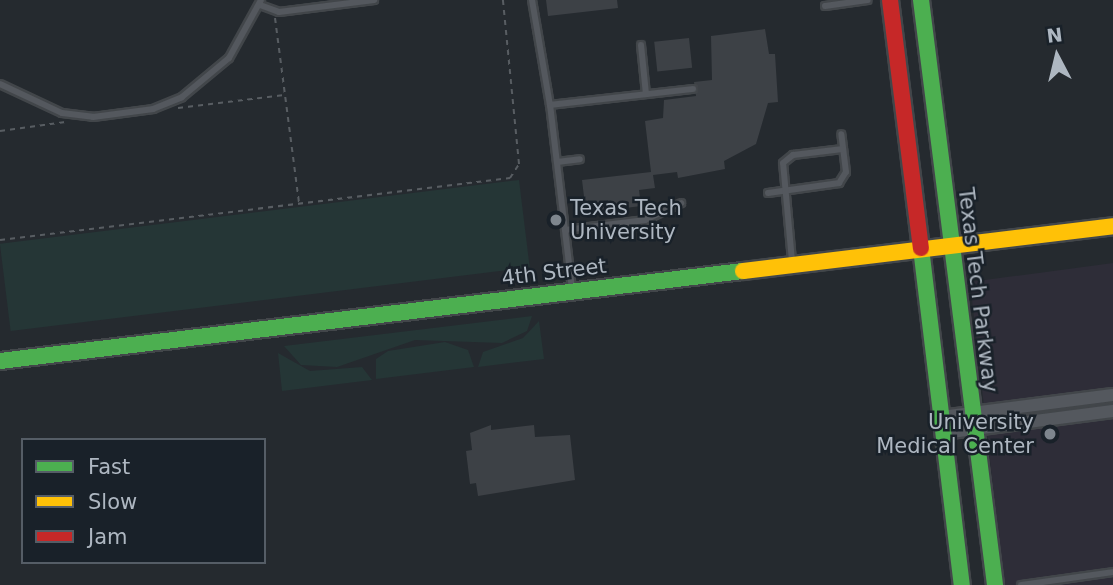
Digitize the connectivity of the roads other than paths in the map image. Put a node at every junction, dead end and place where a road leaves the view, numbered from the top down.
1 (374, 0) edge
2 (532, 0) edge
3 (868, 0) edge
4 (890, 0) edge
5 (921, 0) edge
6 (260, 2) edge
7 (825, 6) dead end
8 (641, 45) dead end
9 (0, 84) edge
10 (693, 89) dead end
11 (646, 94) junction
12 (550, 106) junction
13 (841, 134) dead end
14 (843, 149) junction
15 (580, 159) dead end
16 (557, 162) junction
17 (784, 191) junction
18 (768, 193) dead end
19 (681, 204) dead end
20 (1113, 226) edge
21 (565, 230) junction
22 (951, 246) junction
23 (921, 250) junction
24 (793, 264) junction
25 (572, 290) junction
26 (0, 361) edge
27 (1113, 395) edge
28 (1113, 411) edge
29 (973, 421) junction
30 (942, 425) junction
31 (1113, 572) edge
32 (962, 585) edge
33 (995, 585) edge
34 (1021, 585) edge

1 - 6 lane
2 - 12 lane
3 - 7 lane
4 - 23 main road
5 - 22 main road, Texas Tech Parkway
6 - 9 lane
8 - 11 lane
10 - 11 lane
11 - 12 lane
12 - 16 lane
13 - 14 lane
14 - 17 lane
14 - 17 lane
15 - 16 lane
16 - 21 lane
17 - 18 lane
17 - 24 lane
19 - 21 lane
20 - 22 main road, 4th Street
21 - 25 lane
22 - 23 main road, 4th Street
22 - 29 main road, Texas Tech Parkway
23 - 24 main road, 4th Street
23 - 30 main road
24 - 25 main road, 4th Street
25 - 26 main road, 4th Street
27 - 29 street
28 - 29 street
29 - 30 street
29 - 33 main road, Texas Tech Parkway
30 - 32 main road
31 - 34 lane

